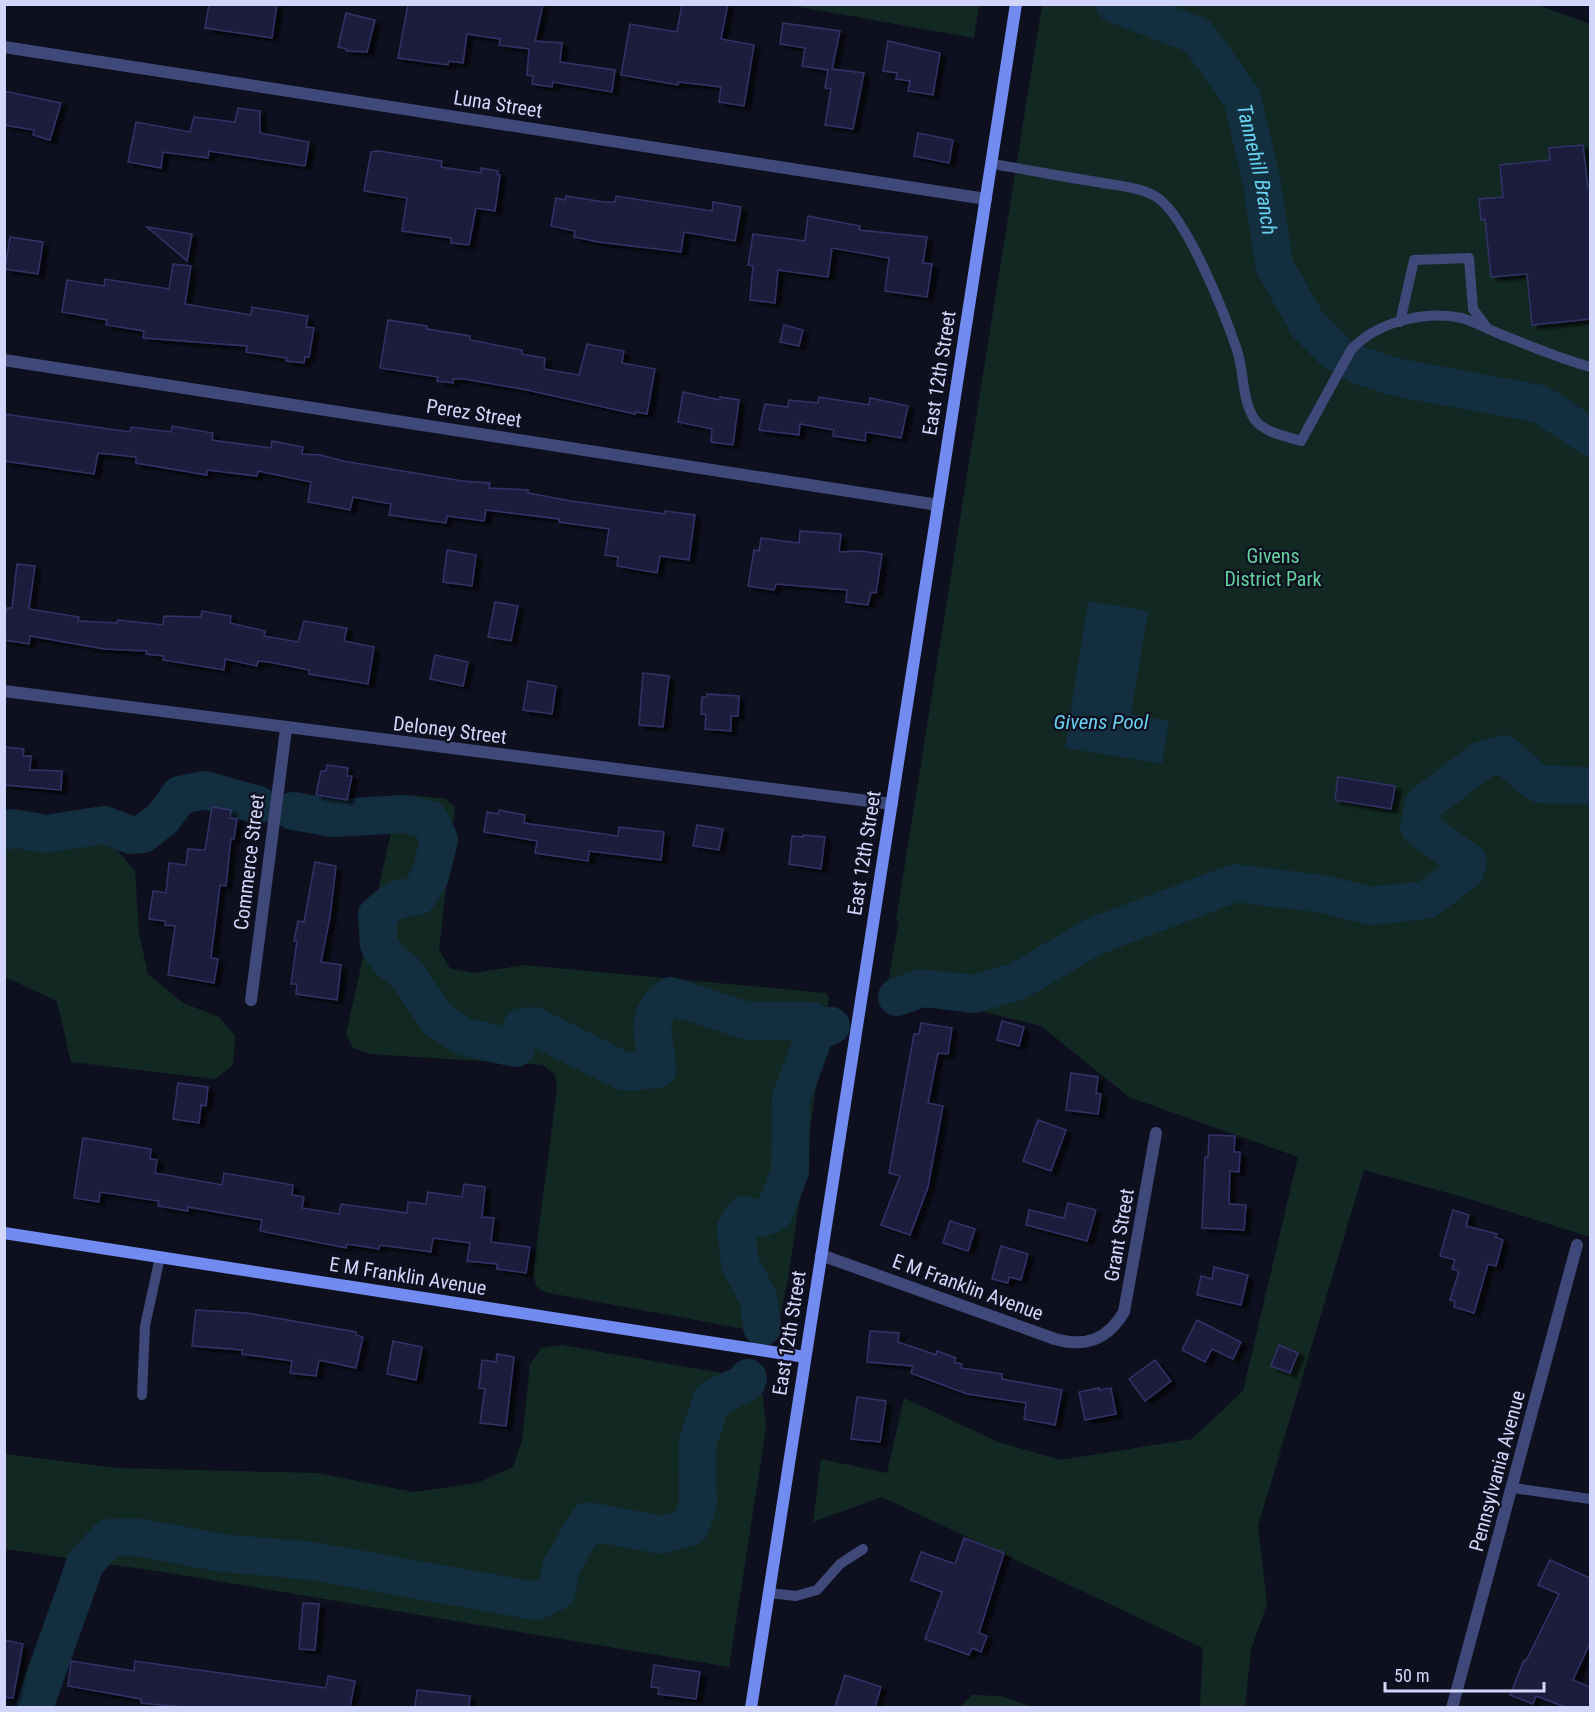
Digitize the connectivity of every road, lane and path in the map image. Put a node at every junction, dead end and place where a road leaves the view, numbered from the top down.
1 (1016, 4) edge
2 (4, 47) edge
3 (992, 164) junction
4 (986, 199) junction
5 (1400, 322) junction
6 (1488, 329) junction
7 (4, 360) edge
8 (1590, 367) edge
9 (938, 505) junction
10 (4, 692) edge
11 (286, 729) junction
12 (892, 804) junction
13 (251, 1000) dead end
14 (1156, 1133) dead end
15 (4, 1233) edge
16 (1577, 1245) dead end
17 (821, 1256) junction
18 (160, 1257) junction
19 (1103, 1336) joint
20 (805, 1357) junction
21 (142, 1395) dead end
22 (1513, 1488) junction
23 (1590, 1499) edge
24 (863, 1549) dead end
25 (769, 1593) junction
26 (751, 1707) edge
27 (1452, 1707) edge

1 - 3 street, East 12th Street
2 - 4 street, Luna Street
3 - 4 street, East 12th Street
3 - 5 lane
4 - 9 street, East 12th Street
5 - 6 lane
5 - 6 lane
6 - 8 lane
7 - 9 street, Perez Street
9 - 12 street, East 12th Street
10 - 11 street, Deloney Street
11 - 12 street, Deloney Street
11 - 13 street, Commerce Street
12 - 17 street, East 12th Street
14 - 19 street, Grant Street
15 - 18 street, E M Franklin Avenue
16 - 22 street, Pennsylvania Avenue
17 - 19 street, E M Franklin Avenue
17 - 20 street, East 12th Street
18 - 20 street, E M Franklin Avenue
18 - 21 lane
20 - 25 street, East 12th Street
22 - 23 lane
22 - 27 street, Pennsylvania Avenue
24 - 25 lane
25 - 26 street, East 12th Street

